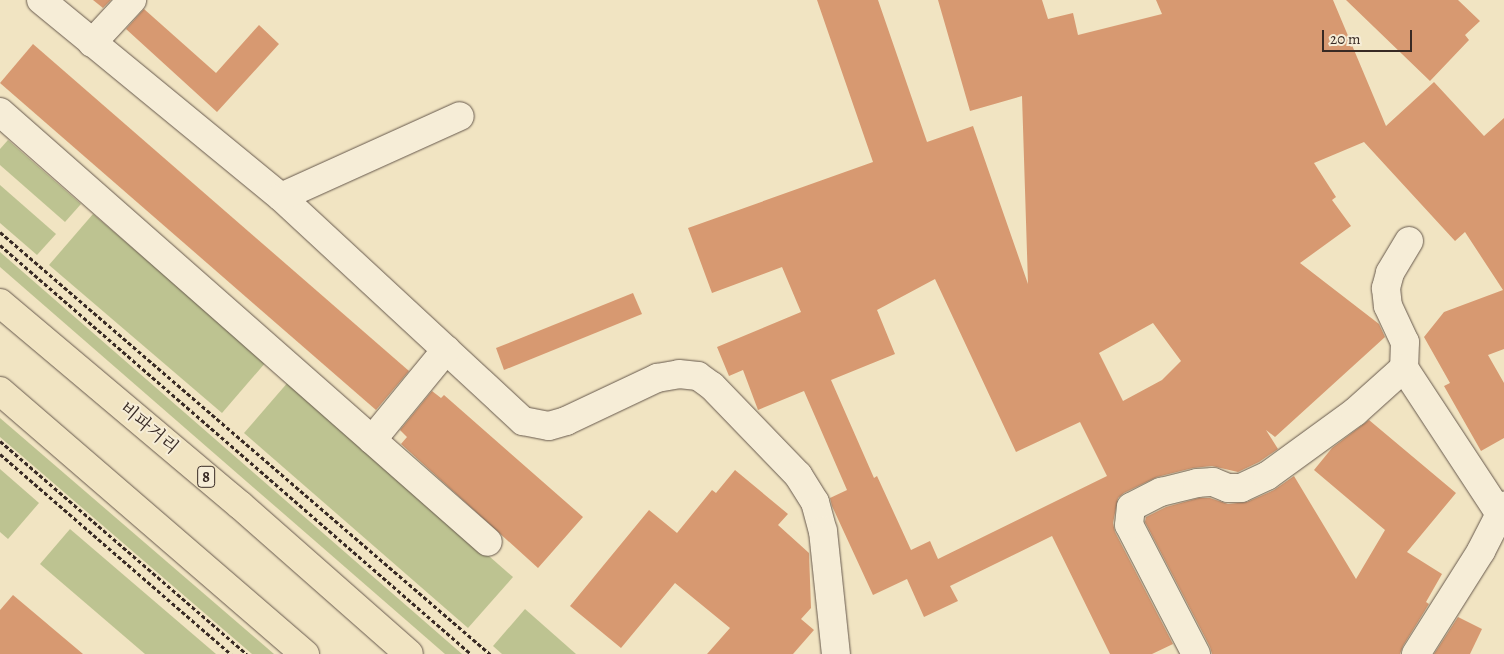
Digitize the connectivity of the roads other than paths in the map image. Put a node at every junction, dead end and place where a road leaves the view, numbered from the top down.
1 (41, 0) edge
2 (132, 0) edge
3 (92, 43) junction
4 (0, 112) edge
5 (460, 116) dead end
6 (281, 197) junction
7 (1409, 241) dead end
8 (0, 303) edge
9 (446, 350) junction
10 (1404, 368) junction
11 (0, 391) edge
12 (372, 440) junction
13 (1502, 510) edge
14 (488, 542) dead end
15 (305, 654) edge
16 (409, 654) edge
17 (836, 654) edge
18 (1196, 654) edge
19 (1416, 654) edge

1 - 3 street
2 - 3 street
3 - 6 street
4 - 12 street
5 - 6 street
6 - 9 street
7 - 10 street
8 - 16 main road, 비파거리 / 8
9 - 12 street
9 - 17 street
10 - 13 street
10 - 18 street
11 - 15 main road
12 - 14 street
13 - 19 street

